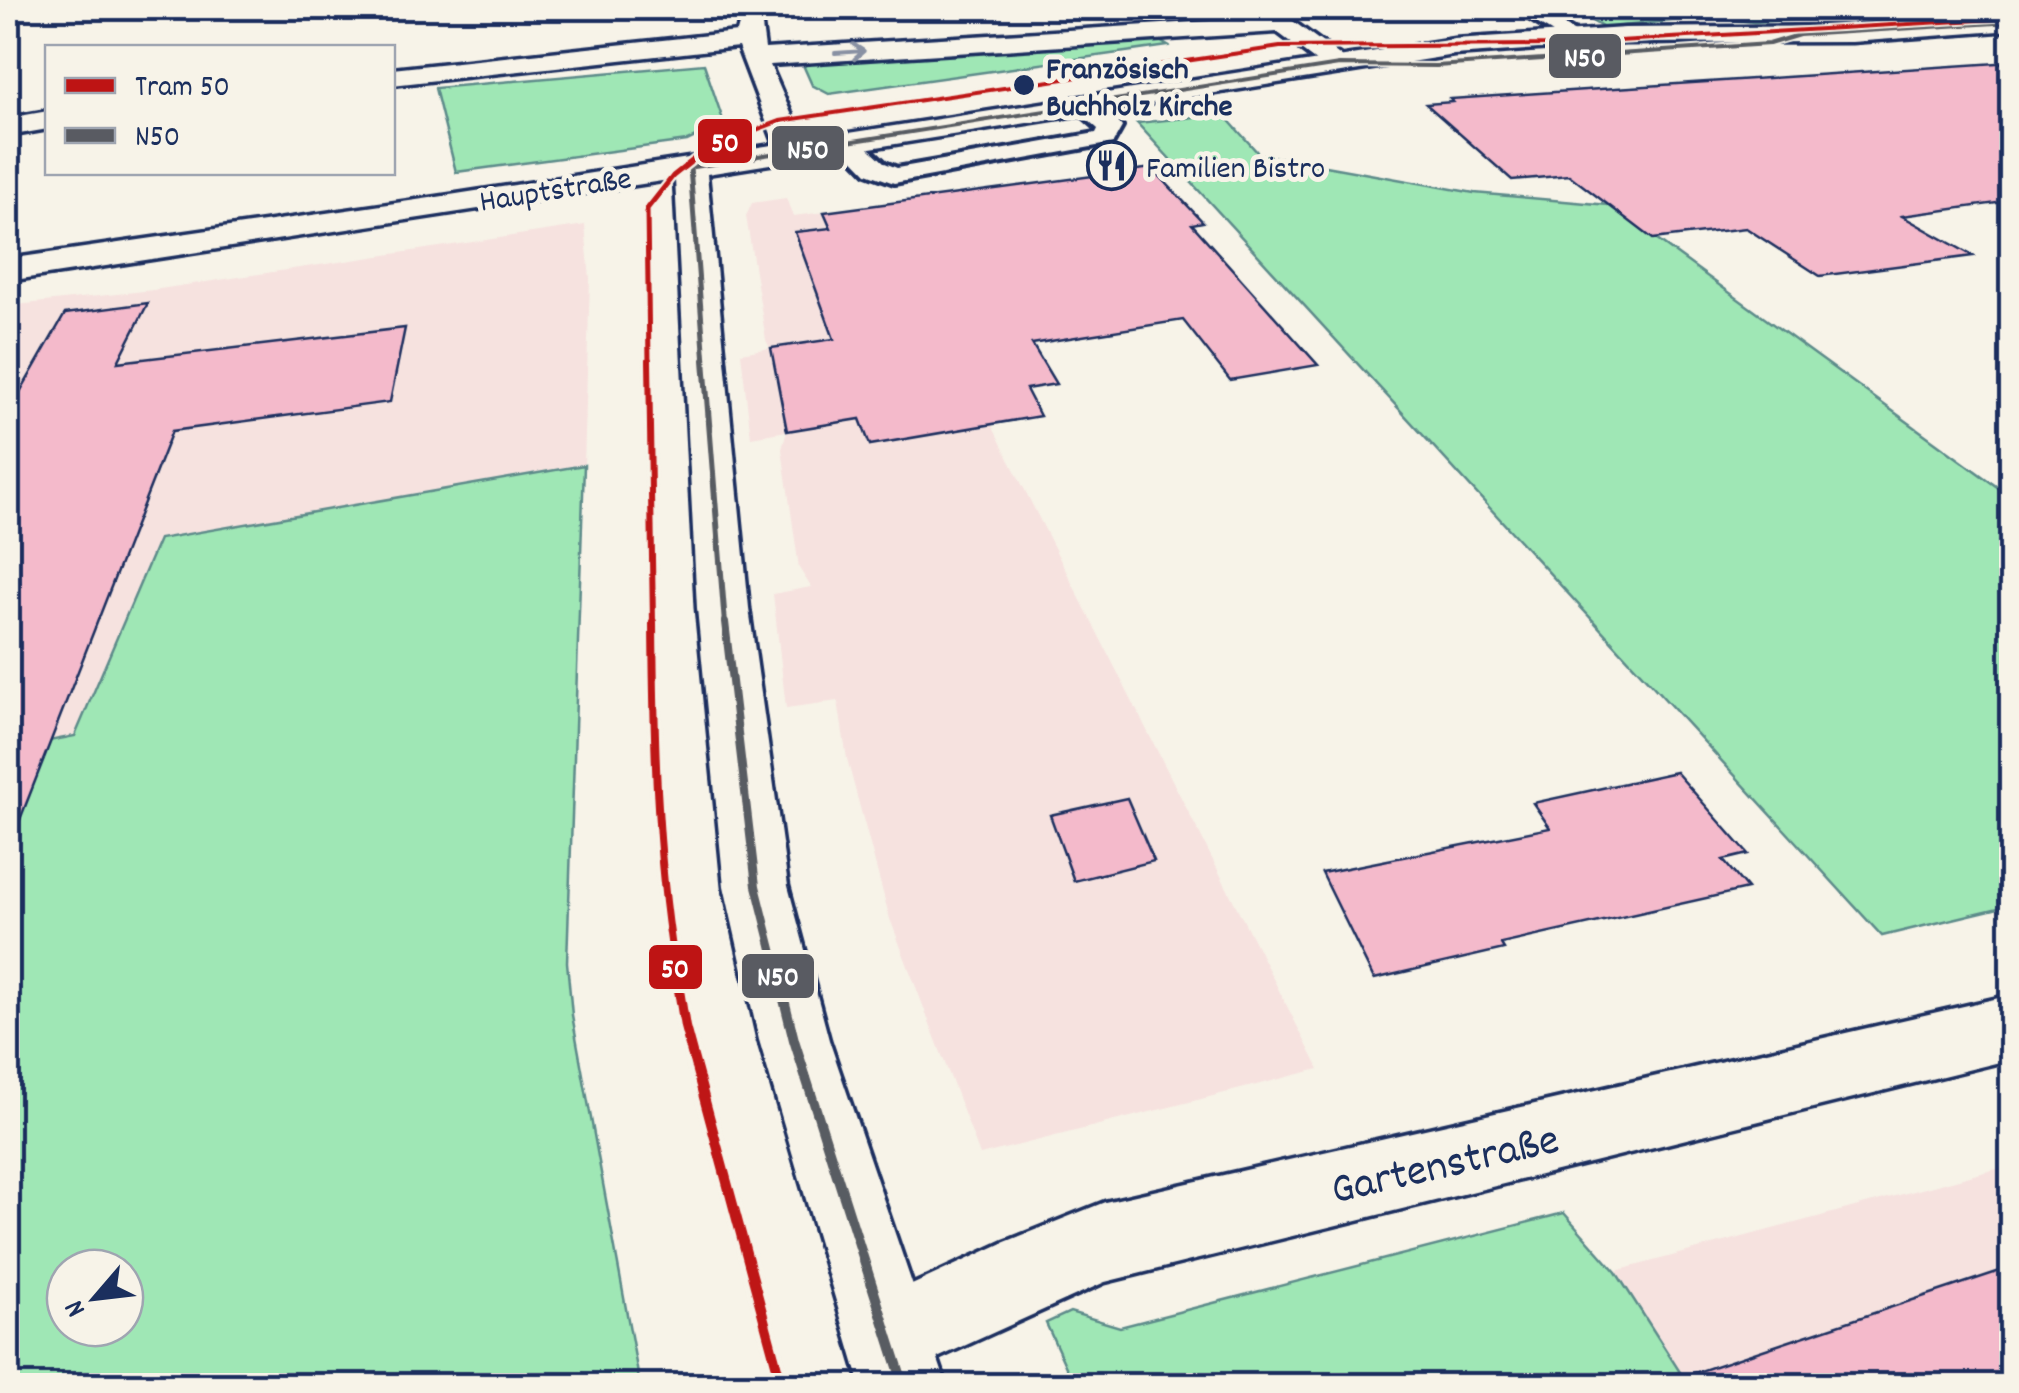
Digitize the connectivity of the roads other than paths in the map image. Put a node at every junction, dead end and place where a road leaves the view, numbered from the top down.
1 (744, 8) edge
2 (1522, 8) edge
3 (1884, 8) edge
4 (1270, 16) edge
5 (2012, 22) edge
6 (1928, 27) junction
7 (1799, 35) junction
8 (1574, 37) junction
9 (752, 48) junction
10 (1339, 65) junction
11 (395, 77) edge
12 (1082, 105) junction
13 (45, 121) edge
14 (8, 127) edge
15 (848, 141) junction
16 (792, 150) junction
17 (690, 166) junction
18 (8, 270) edge
19 (2012, 1028) edge
20 (898, 1361) edge

1 - 9 street
2 - 8 lane
3 - 6 lane
9 -> 4 street
4 - 10 street
5 - 6 street, Hauptstraße
6 - 7 street, Hauptstraße
7 - 8 street, Hauptstraße
7 - 10 street, Hauptstraße
8 - 10 street, Hauptstraße
9 - 11 street
9 - 16 street
10 - 12 street, Hauptstraße
12 - 15 street, Hauptstraße
12 - 15 lane
13 - 14 street
15 - 16 street, Hauptstraße
16 - 17 street, Hauptstraße
17 - 18 street, Hauptstraße
17 - 20 street
19 - 20 street, Gartenstraße

